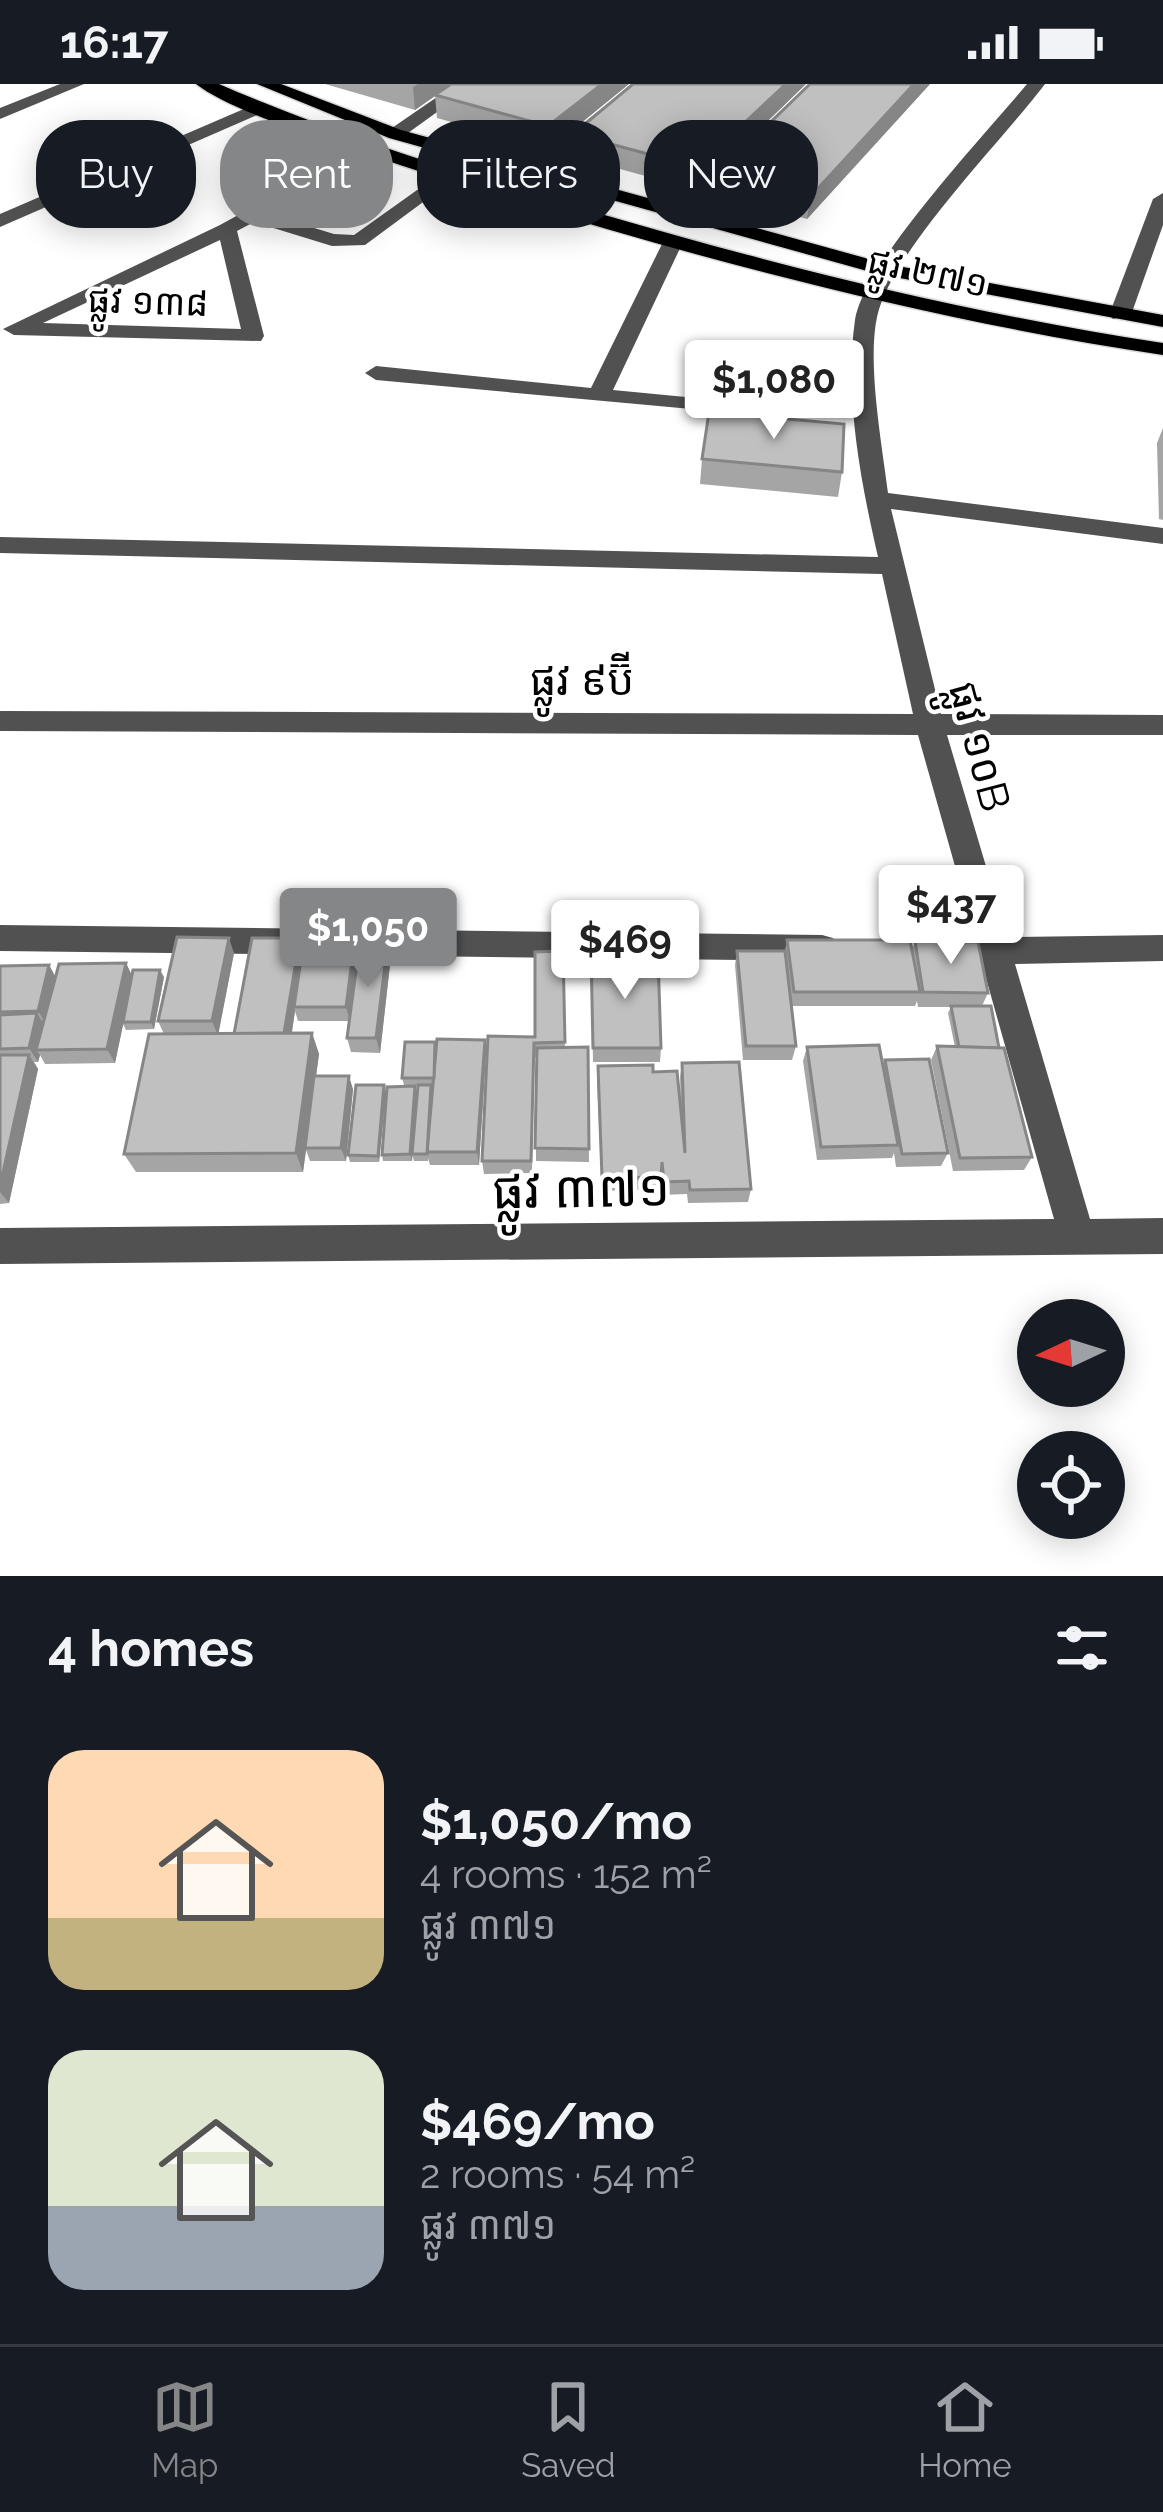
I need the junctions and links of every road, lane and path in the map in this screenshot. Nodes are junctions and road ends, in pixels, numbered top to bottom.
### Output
1 (76, 84) edge
2 (205, 84) edge
3 (467, 84) edge
4 (643, 84) edge
5 (1036, 84) edge
6 (283, 87) edge
7 (258, 108) junction
8 (0, 114) edge
9 (289, 120) edge
10 (599, 120) edge
11 (395, 134) junction
12 (417, 140) edge
13 (1163, 200) edge
14 (0, 221) edge
15 (620, 226) edge
16 (293, 228) edge
17 (377, 228) edge
18 (720, 228) edge
19 (227, 229) joint
20 (1157, 235) edge
21 (673, 242) junction
22 (879, 283) junction
23 (1120, 315) junction
24 (1163, 321) edge
25 (7, 328) edge
26 (1163, 349) edge
27 (376, 373) dead end
28 (599, 395) junction
29 (728, 408) edge
30 (878, 499) junction
31 (1163, 536) edge
32 (0, 544) edge
33 (891, 566) junction
34 (0, 721) edge
35 (929, 723) junction
36 (1163, 725) edge
37 (0, 938) edge
38 (1163, 948) edge
39 (848, 949) edge
40 (944, 950) edge
41 (992, 951) junction
42 (1077, 1236) junction
43 (1163, 1236) edge
44 (0, 1246) edge

1 - 8 street
2 - 7 main road, ផ្លូវ ២៧១
3 - 11 street
4 - 10 street
5 - 22 street
6 - 11 main road, ផ្លូវ ២៧១
7 - 9 main road, ផ្លូវ ២៧១
7 - 14 street
11 - 12 main road, ផ្លូវ ២៧១
13 - 20 street
15 - 21 main road, ផ្លូវ ២៧១
16 - 17 street
18 - 22 main road, ផ្លូវ ២៧១
19 - 25 street
19 - 25 street, ផ្លូវ ១៣៨
20 - 23 street
21 - 22 main road, ផ្លូវ ២៧១
21 - 28 street
22 - 23 main road, ផ្លូវ ២៧១
22 - 26 main road, ផ្លូវ ២៧១
22 - 30 street, ផ្លូវ ១០B
23 - 24 main road, ផ្លូវ ២៧១
27 - 28 street
28 - 29 street
30 - 31 street
30 - 33 street, ផ្លូវ ១០B
32 - 33 street
33 - 35 street, ផ្លូវ ១០B
34 - 35 street, ផ្លូវ ៩ប៊ី
35 - 36 street, ផ្លូវ ៩ប៊ី
35 - 41 street, ផ្លូវ ១០B
37 - 39 street
38 - 41 street
40 - 41 street
41 - 42 street, ផ្លូវ ១០B
42 - 43 street, ផ្លូវ ៣៧១
42 - 44 street, ផ្លូវ ៣៧១

